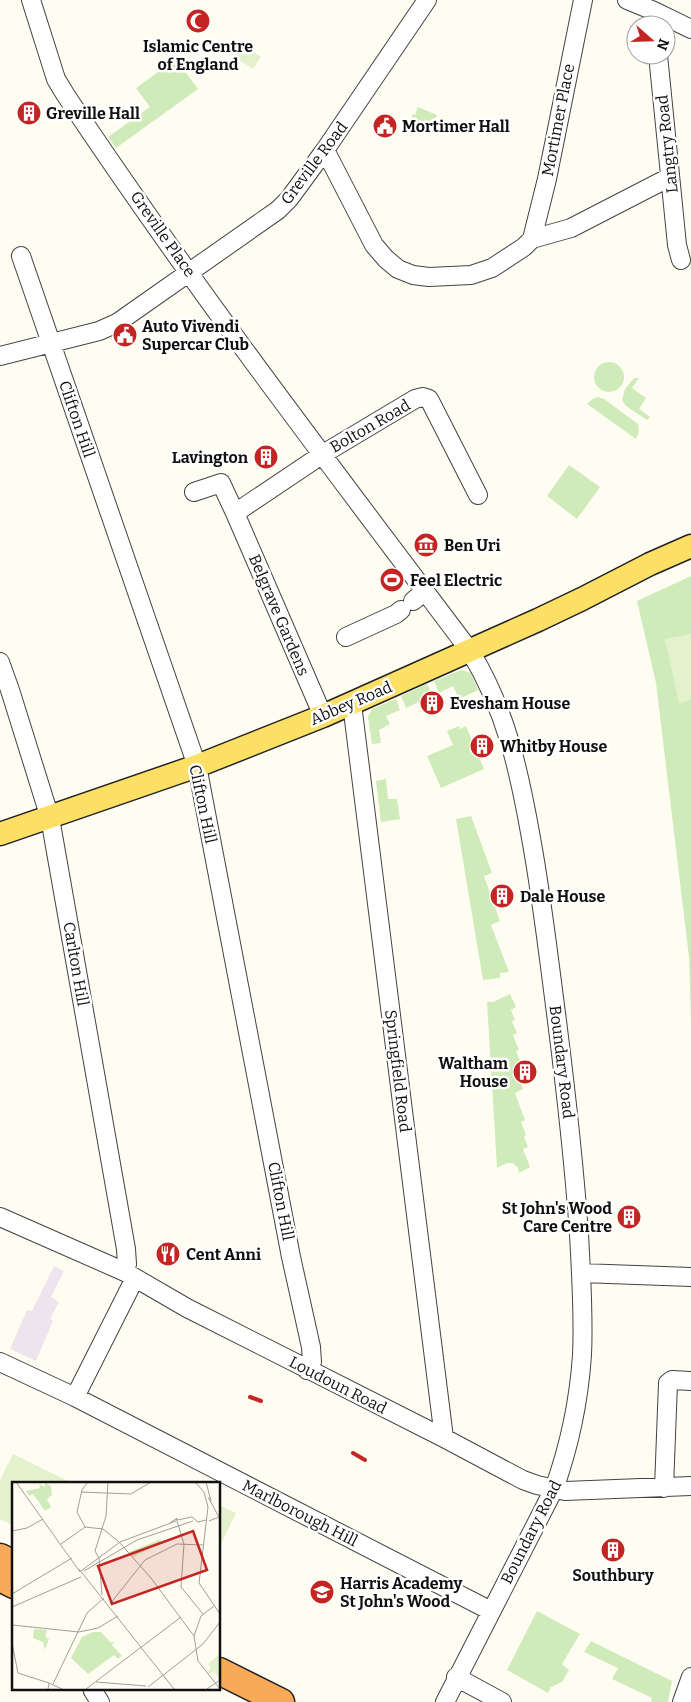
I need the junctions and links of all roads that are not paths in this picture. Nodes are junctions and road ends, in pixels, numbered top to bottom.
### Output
1 (31, 0) edge
2 (427, 0) edge
3 (583, 0) edge
4 (627, 0) edge
5 (650, 15) edge
6 (676, 24) edge
7 (688, 28) edge
8 (659, 65) edge
9 (325, 150) junction
10 (670, 177) junction
11 (532, 240) junction
12 (20, 256) dead end
13 (682, 260) dead end
14 (190, 273) junction
15 (51, 344) junction
16 (0, 356) edge
17 (323, 454) junction
18 (194, 492) dead end
19 (478, 496) dead end
20 (235, 513) junction
21 (691, 546) edge
22 (413, 601) junction
23 (346, 636) dead end
24 (470, 651) junction
25 (0, 662) edge
26 (352, 704) junction
27 (323, 716) junction
28 (197, 766) junction
29 (50, 818) junction
30 (0, 834) edge
31 (0, 1217) edge
32 (581, 1273) junction
33 (130, 1275) junction
34 (691, 1278) edge
35 (0, 1362) edge
36 (307, 1370) junction
37 (691, 1381) edge
38 (75, 1397) junction
39 (444, 1438) junction
40 (691, 1486) edge
41 (664, 1488) junction
42 (554, 1489) junction
43 (0, 1557) edge
44 (12, 1563) edge
45 (0, 1578) edge
46 (12, 1584) edge
47 (491, 1611) junction
48 (220, 1672) edge
49 (456, 1677) junction
50 (691, 1677) edge
51 (220, 1687) edge
52 (94, 1690) edge
53 (100, 1702) edge
54 (250, 1702) edge
55 (280, 1702) edge
56 (445, 1702) edge
57 (502, 1702) edge
58 (682, 1702) edge

1 - 14 street, Greville Place
2 - 9 street, Greville Road
3 - 11 street, Mortimer Place
4 - 5 street
6 - 7 street
8 - 10 street, Langtry Road
9 - 11 street
9 - 14 street, Greville Road
10 - 11 street
10 - 13 street, Langtry Road
12 - 15 street, Clifton Hill
14 - 15 street, Greville Road
14 - 17 street, Greville Place
15 - 16 street, Greville Road
15 - 28 street, Clifton Hill
17 - 19 street, Bolton Road
17 - 20 street
17 - 22 street, Boundary Road
18 - 20 street, Belgrave Gardens
20 - 27 street, Belgrave Gardens
21 - 24 main road, Abbey Road
22 - 23 street
22 - 24 street, Boundary Road
24 - 26 main road, Abbey Road
24 - 32 street, Boundary Road
25 - 29 street, Carlton Hill
26 - 27 main road, Abbey Road
26 - 39 street, Springfield Road
27 - 28 main road, Abbey Road
28 - 29 main road, Abbey Road
28 - 36 street, Clifton Hill
29 - 30 main road, Abbey Road
29 - 33 street, Carlton Hill
31 - 33 street, Loudoun Road
32 - 34 street
32 - 42 street, Boundary Road
33 - 36 street, Loudoun Road
33 - 38 street, Carlton Hill
35 - 38 street, Marlborough Hill
36 - 39 street, Loudoun Road
37 - 41 street
38 - 47 street, Marlborough Hill
39 - 42 street, Loudoun Road
40 - 41 street, Loudoun Road
41 - 42 street, Loudoun Road
42 - 47 street, Boundary Road
43 - 44 highway
45 - 46 highway
47 - 49 street, Boundary Road
48 - 55 highway
49 - 56 street, Boundary Road
49 - 57 street
50 - 58 street
51 - 54 highway
52 - 53 street

